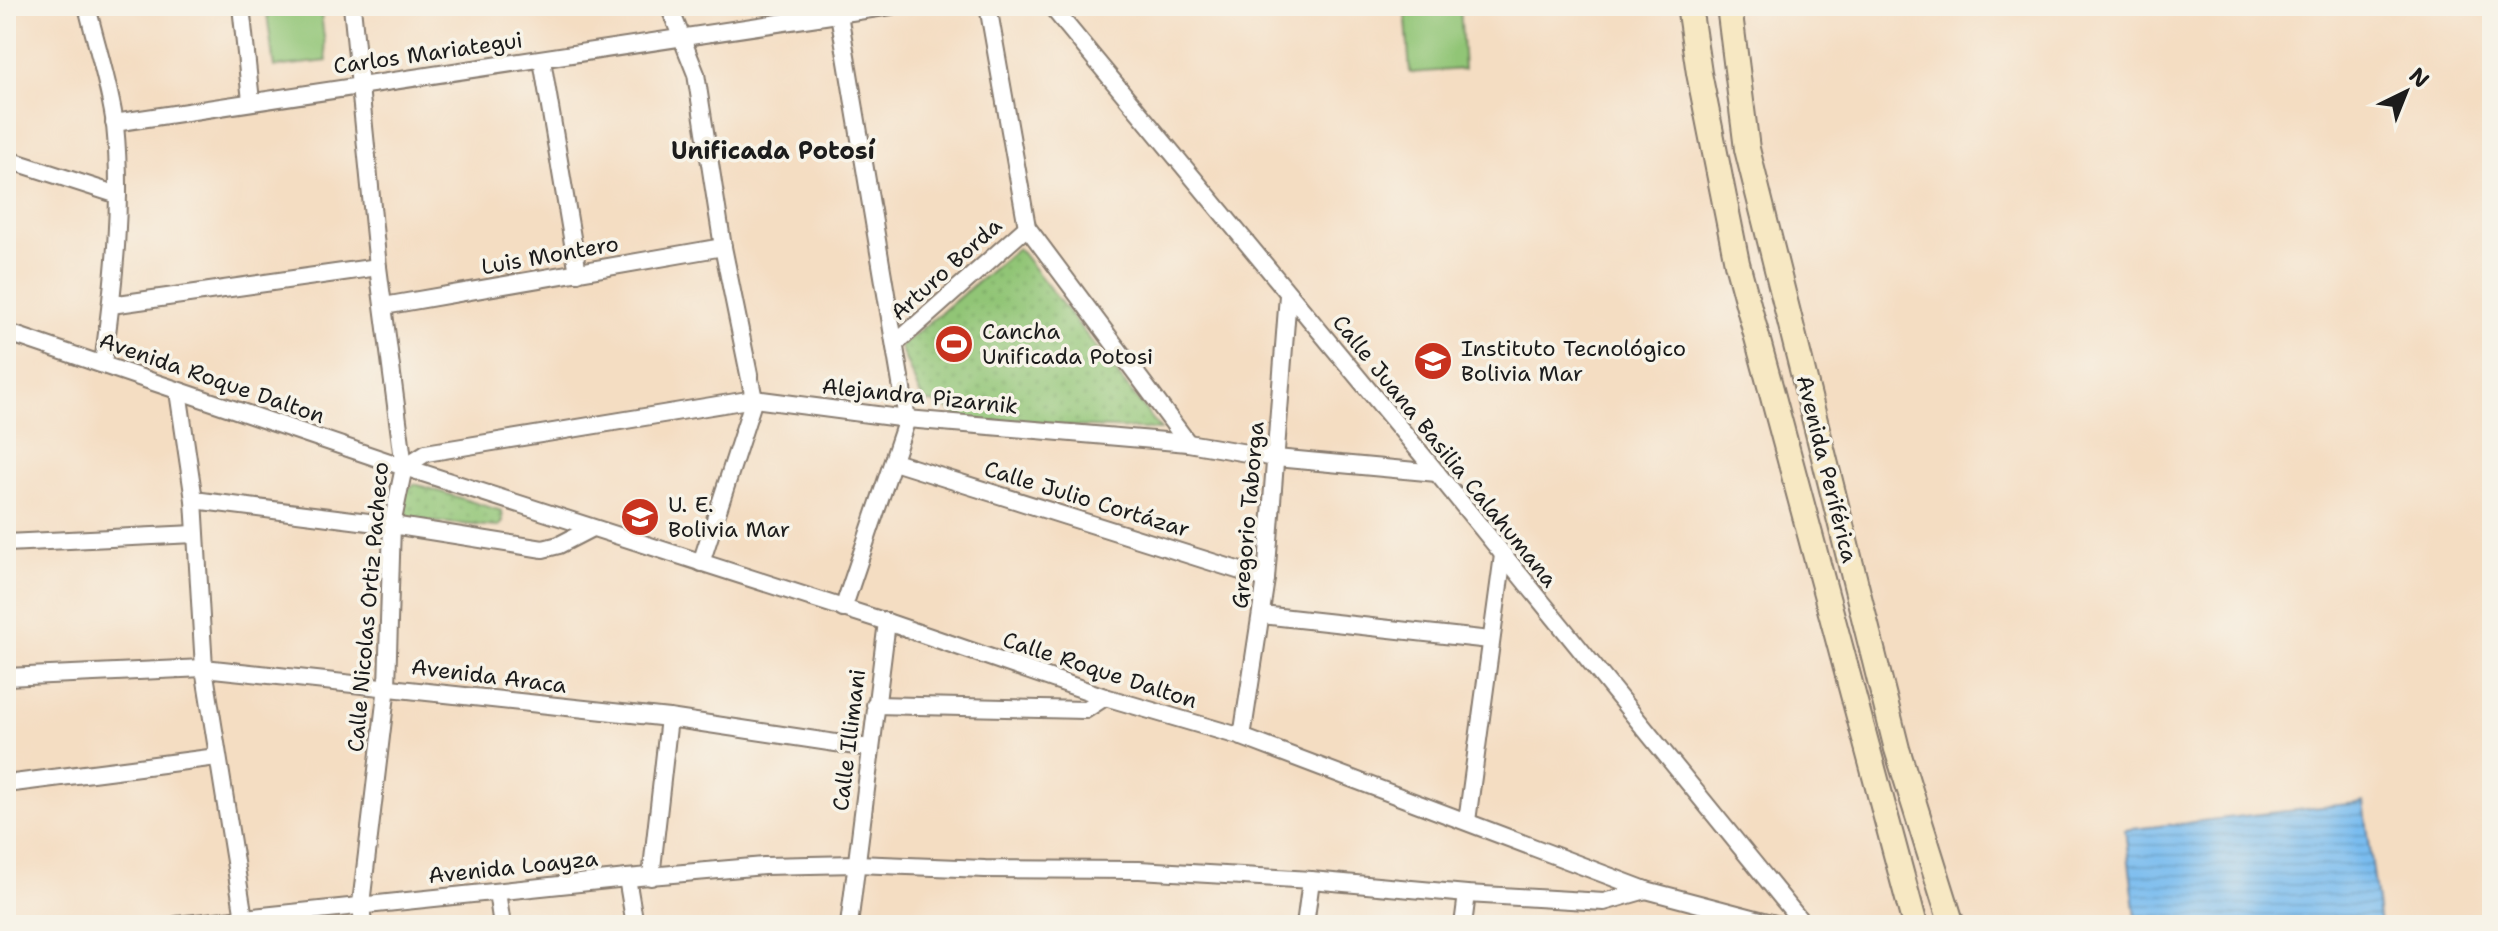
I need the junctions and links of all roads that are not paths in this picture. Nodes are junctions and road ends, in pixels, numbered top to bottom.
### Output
1 (87, 6) edge
2 (241, 6) edge
3 (352, 6) edge
4 (669, 6) edge
5 (891, 6) edge
6 (988, 6) edge
7 (1051, 6) edge
8 (1689, 6) edge
9 (1729, 6) edge
10 (839, 14) junction
11 (681, 36) junction
12 (542, 60) junction
13 (359, 85) junction
14 (251, 101) junction
15 (114, 123) junction
16 (6, 159) edge
17 (118, 195) junction
18 (1027, 227) junction
19 (723, 247) junction
20 (378, 267) junction
21 (578, 273) junction
22 (1288, 295) junction
23 (111, 305) junction
24 (384, 306) junction
25 (6, 332) edge
26 (895, 344) junction
27 (103, 363) junction
28 (178, 391) junction
29 (754, 399) junction
30 (907, 419) junction
31 (1188, 443) junction
32 (1276, 458) junction
33 (894, 462) junction
34 (404, 467) junction
35 (1437, 473) junction
36 (194, 500) junction
37 (392, 525) junction
38 (592, 528) junction
39 (195, 534) junction
40 (6, 543) edge
41 (1503, 555) junction
42 (701, 563) junction
43 (1266, 579) junction
44 (843, 609) junction
45 (1262, 615) junction
46 (887, 622) junction
47 (1490, 640) junction
48 (204, 668) junction
49 (6, 677) edge
50 (387, 686) junction
51 (1105, 697) junction
52 (875, 705) junction
53 (669, 718) junction
54 (1242, 737) junction
55 (869, 748) junction
56 (217, 757) junction
57 (6, 784) edge
58 (1467, 821) junction
59 (856, 864) junction
60 (651, 877) junction
61 (627, 878) junction
62 (1311, 880) junction
63 (1646, 890) junction
64 (497, 892) junction
65 (1467, 894) junction
66 (361, 904) junction
67 (244, 918) junction
68 (221, 922) edge
69 (176, 925) edge
70 (363, 925) edge
71 (502, 925) edge
72 (635, 925) edge
73 (849, 925) edge
74 (1305, 925) edge
75 (1463, 925) edge
76 (1779, 925) edge
77 (1804, 925) edge
78 (1915, 925) edge
79 (1952, 925) edge

1 - 15 street
2 - 14 street
3 - 13 street, Calle Nicolas Ortiz Pacheco
4 - 11 street
5 - 10 street, Carlos Mariategui
6 - 18 street
7 - 22 street, Calle Juana Basilia Calahumana
8 - 78 street, Avenida Periférica
9 - 79 street, Avenida Periférica
10 - 11 street, Carlos Mariategui
10 - 26 street
11 - 12 street, Carlos Mariategui
11 - 19 street
12 - 13 street, Carlos Mariategui
12 - 21 street
13 - 14 street, Carlos Mariategui
13 - 20 street, Calle Nicolas Ortiz Pacheco
14 - 15 street, Carlos Mariategui
15 - 17 street
16 - 17 street
17 - 23 street
18 - 26 street, Arturo Borda
18 - 31 street
19 - 21 street, Luis Montero
19 - 29 street
20 - 23 street
20 - 24 street, Calle Nicolas Ortiz Pacheco
21 - 24 street, Luis Montero
22 - 32 street, Gregorio Taborga
22 - 35 street, Calle Juana Basilia Calahumana
23 - 27 street
24 - 34 street, Calle Nicolas Ortiz Pacheco
25 - 27 street, Avenida Roque Dalton
26 - 30 street
27 - 28 street, Avenida Roque Dalton
28 - 34 street, Avenida Roque Dalton
28 - 36 street
29 - 30 street, Alejandra Pizarnik
29 - 34 street, Alejandra Pizarnik
29 - 42 street
30 - 31 street, Alejandra Pizarnik
30 - 33 street
31 - 32 street, Alejandra Pizarnik
32 - 35 street, Alejandra Pizarnik
32 - 43 street, Gregorio Taborga
33 - 43 street, Calle Julio Cortázar
33 - 44 street
34 - 37 street, Calle Nicolas Ortiz Pacheco
34 - 38 street, Calle Roque Dalton
35 - 41 street, Calle Juana Basilia Calahumana
36 - 37 street
36 - 39 street
37 - 38 street
37 - 50 street, Calle Nicolas Ortiz Pacheco
38 - 42 street, Calle Roque Dalton
39 - 40 street
39 - 48 street
41 - 47 street
41 - 77 street, Calle Juana Basilia Calahumana
42 - 44 street, Calle Roque Dalton
43 - 45 street, Gregorio Taborga
44 - 46 street, Calle Roque Dalton
45 - 47 street
45 - 54 street, Gregorio Taborga
46 - 51 street, Calle Roque Dalton
46 - 52 street, Calle Illimani
47 - 58 street
48 - 49 street, Avenida Araca
48 - 50 street, Avenida Araca
48 - 56 street
50 - 53 street, Avenida Araca
50 - 66 street, Calle Nicolas Ortiz Pacheco
51 - 52 street
51 - 54 street, Calle Roque Dalton
52 - 55 street, Calle Illimani
53 - 55 street, Avenida Araca
53 - 60 street
54 - 58 street, Calle Roque Dalton
55 - 59 street, Calle Illimani
56 - 57 street
56 - 67 street
58 - 63 street, Calle Roque Dalton
59 - 60 street, Avenida Loayza
59 - 62 street, Avenida Loayza
59 - 73 street, Calle Illimani
60 - 61 street, Avenida Loayza
61 - 64 street, Avenida Loayza
61 - 72 street
62 - 65 street, Avenida Loayza
62 - 74 street
63 - 65 street, Avenida Loayza
63 - 76 street, Calle Roque Dalton
64 - 66 street, Avenida Loayza
64 - 71 street
65 - 75 street
66 - 67 street, Avenida Loayza
66 - 70 street, Calle Nicolas Ortiz Pacheco
67 - 68 street, Avenida Loayza
68 - 69 street, Avenida Loayza

